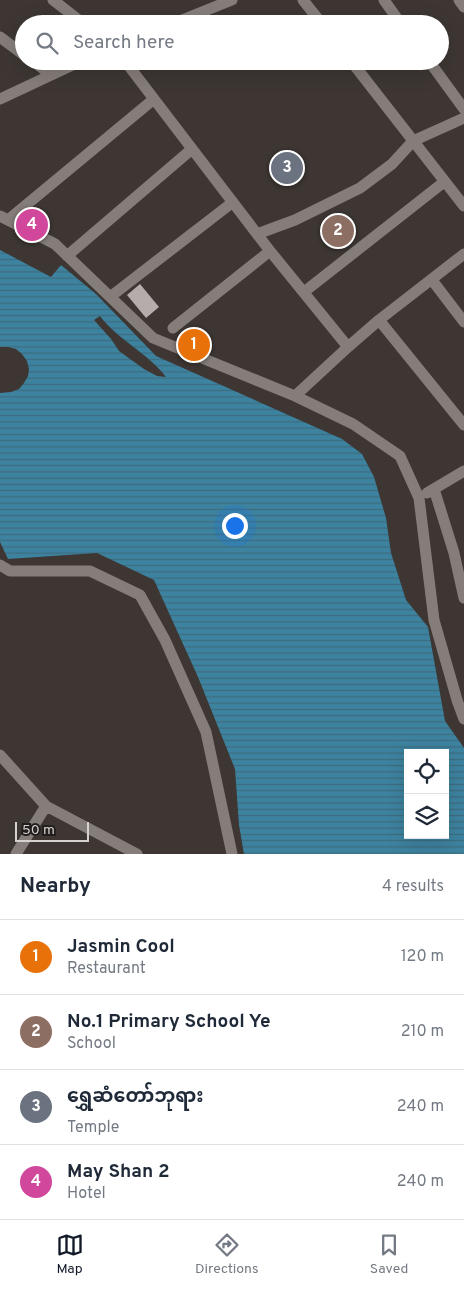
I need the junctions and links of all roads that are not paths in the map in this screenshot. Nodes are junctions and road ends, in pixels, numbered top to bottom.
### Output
1 (232, 0) edge
2 (303, 0) edge
3 (384, 0) edge
4 (459, 0) edge
5 (58, 1) edge
6 (464, 7) edge
7 (74, 15) edge
8 (194, 15) edge
9 (315, 15) edge
10 (395, 15) edge
11 (0, 37) edge
12 (15, 48) edge
13 (44, 70) edge
14 (62, 70) edge
15 (132, 70) edge
16 (358, 70) edge
17 (436, 70) edge
18 (51, 75) junction
19 (0, 99) edge
20 (154, 99) junction
21 (464, 109) edge
22 (464, 118) edge
23 (413, 141) junction
24 (192, 149) junction
25 (444, 182) junction
26 (233, 202) junction
27 (464, 206) edge
28 (4, 218) edge
29 (257, 234) junction
30 (270, 251) junction
31 (464, 254) edge
32 (67, 256) junction
33 (432, 280) junction
34 (304, 292) junction
35 (110, 297) junction
36 (379, 320) junction
37 (464, 322) edge
38 (173, 328) dead end
39 (348, 347) junction
40 (295, 396) junction
41 (464, 425) edge
42 (464, 471) edge
43 (434, 489) junction
44 (420, 498) junction
45 (0, 564) edge
46 (464, 598) edge
47 (464, 719) edge
48 (0, 755) edge
49 (46, 806) junction
50 (16, 854) edge
51 (137, 854) edge
52 (232, 854) edge

1 - 8 street
2 - 9 street
3 - 10 street
4 - 6 street
5 - 7 street
11 - 12 street
13 - 18 street
14 - 18 street
15 - 20 street
16 - 23 street
17 - 21 street
18 - 19 street
20 - 24 street
20 - 28 street
22 - 23 street
23 - 25 street
23 - 29 street
24 - 26 street
24 - 32 street
25 - 27 street
25 - 34 street
26 - 29 street
26 - 35 street
28 - 32 street
29 - 30 street
30 - 34 street
30 - 38 street
31 - 33 street
32 - 35 street
33 - 36 street
33 - 37 street
34 - 39 street
35 - 40 street
36 - 39 street
36 - 41 street
39 - 40 street
40 - 44 street
42 - 43 street
43 - 44 street
43 - 46 street
44 - 47 street
45 - 52 street
48 - 49 street
49 - 50 street
49 - 51 street

